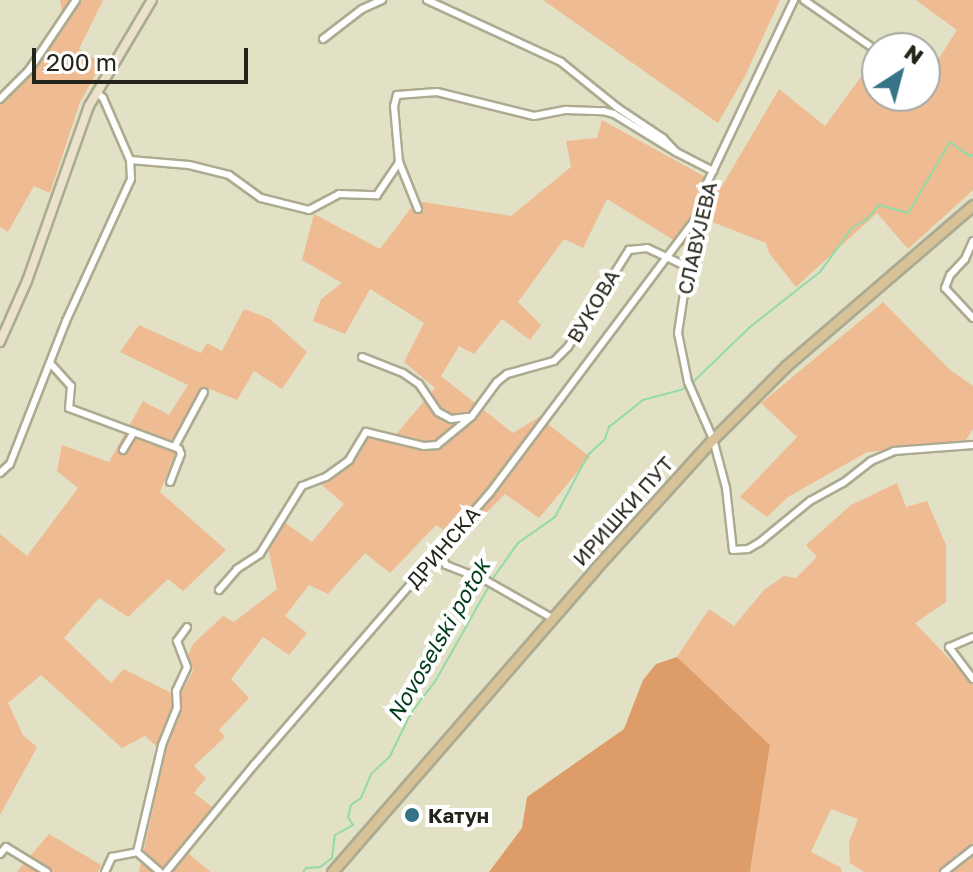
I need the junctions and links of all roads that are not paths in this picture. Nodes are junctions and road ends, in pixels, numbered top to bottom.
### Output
1 (76, 0) edge
2 (152, 0) edge
3 (382, 0) edge
4 (427, 0) edge
5 (794, 0) edge
6 (804, 0) edge
7 (323, 39) dead end
8 (861, 40) edge
9 (96, 92) junction
10 (0, 99) edge
11 (676, 152) junction
12 (130, 160) junction
13 (399, 162) junction
14 (713, 171) junction
15 (973, 205) edge
16 (418, 209) dead end
17 (703, 209) junction
18 (973, 241) edge
19 (668, 256) junction
20 (688, 267) junction
21 (973, 318) edge
22 (0, 342) edge
23 (362, 357) dead end
24 (51, 364) junction
25 (204, 392) dead end
26 (472, 416) junction
27 (134, 432) junction
28 (713, 439) junction
29 (973, 445) edge
30 (175, 446) junction
31 (123, 450) dead end
32 (0, 473) edge
33 (170, 482) dead end
34 (440, 552) junction
35 (446, 565) junction
36 (428, 566) junction
37 (219, 590) dead end
38 (552, 618) junction
39 (187, 627) dead end
40 (973, 637) edge
41 (973, 679) edge
42 (973, 849) edge
43 (137, 852) junction
44 (0, 854) edge
45 (47, 872) edge
46 (105, 872) edge
47 (163, 872) edge
48 (332, 872) edge
49 (944, 872) edge

1 - 10 street
2 - 9 street
3 - 7 street
4 - 11 street
5 - 14 street, СЛАВУЈЕВА
6 - 8 street
9 - 12 street
9 - 22 street
11 - 13 street
11 - 14 street
12 - 13 street
12 - 24 street
13 - 16 street
14 - 17 street, СЛАВУЈЕВА
15 - 28 main road, ИРИШКИ ПУТ
17 - 19 street, ДРИНСКА
17 - 20 street, СЛАВУЈЕВА
18 - 21 street
19 - 20 street, ВУКОВА
19 - 26 street, ВУКОВА
19 - 34 street, ДРИНСКА
20 - 28 street, СЛАВУЈЕВА
23 - 26 street
24 - 27 street
24 - 32 street
25 - 30 street
26 - 37 street, ВУКОВА
27 - 30 street
27 - 31 street
28 - 29 street, СЛАВУЈЕВА
28 - 38 main road, ИРИШКИ ПУТ
30 - 33 street
34 - 35 street
34 - 36 street, ДРИНСКА
35 - 36 street
35 - 38 street
36 - 47 street, ДРИНСКА
38 - 48 main road, ИРИШКИ ПУТ
39 - 43 street
40 - 41 street
42 - 49 street
43 - 46 street
43 - 47 street
44 - 45 street

